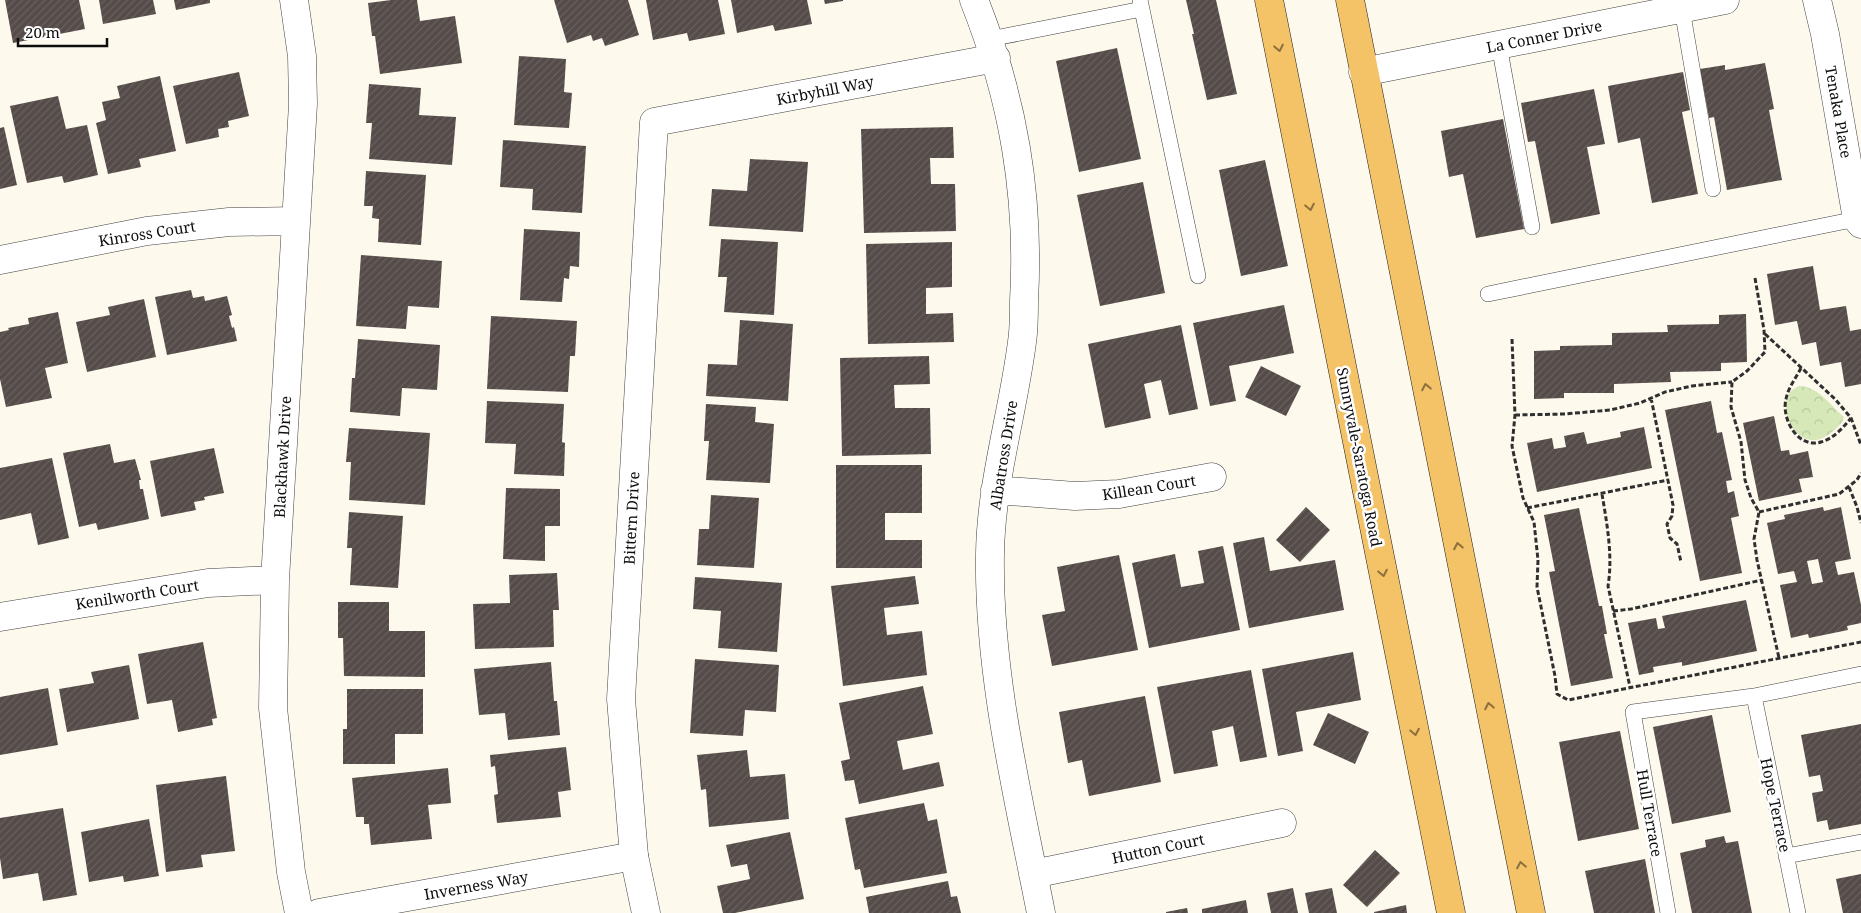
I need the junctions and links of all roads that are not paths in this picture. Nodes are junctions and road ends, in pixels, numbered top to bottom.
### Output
1 (294, 0) edge
2 (974, 0) edge
3 (1269, 0) edge
4 (1350, 0) edge
5 (1725, 0) edge
6 (1817, 0) edge
7 (1141, 4) edge
8 (1682, 9) junction
9 (1499, 45) junction
10 (993, 48) junction
11 (1364, 72) junction
12 (654, 122) joint
13 (1713, 189) dead end
14 (1860, 220) edge
15 (296, 221) junction
16 (1532, 227) dead end
17 (0, 260) edge
18 (1198, 276) dead end
19 (1488, 294) dead end
20 (1212, 477) dead end
21 (995, 490) junction
22 (276, 580) junction
23 (0, 617) edge
24 (1861, 674) edge
25 (1754, 696) junction
26 (1282, 822) dead end
27 (1861, 842) edge
28 (634, 856) junction
29 (1786, 856) junction
30 (1034, 874) junction
31 (299, 913) edge
32 (319, 913) edge
33 (646, 913) edge
34 (1041, 913) edge
35 (1451, 913) edge
36 (1530, 913) edge
37 (1668, 913) edge
38 (1798, 913) edge

1 - 15 street, Blackhawk Drive
2 - 10 street, Albatross Drive
3 -> 35 main road, Sunnyvale-Saratoga Road
4 - 11 main road
5 - 8 street, La Conner Drive
6 - 14 street, Tenaka Place
7 - 10 lane
7 - 18 lane
8 - 9 street, La Conner Drive
8 - 13 lane
9 - 11 street, La Conner Drive
9 - 16 lane
10 - 12 street, Kirbyhill Way
10 - 21 street, Albatross Drive
36 -> 11 main road
12 - 28 street, Bittern Drive
14 - 19 lane
15 - 17 street, Kinross Court
15 - 22 street, Blackhawk Drive
20 - 21 street, Killean Court
21 - 30 street, Albatross Drive
22 - 23 street, Kenilworth Court
22 - 31 street, Blackhawk Drive
24 - 25 lane
25 - 29 lane, Hope Terrace
25 - 37 lane, Hull Terrace
26 - 30 street, Hutton Court
27 - 29 lane
28 - 32 street, Inverness Way
28 - 33 street, Bittern Drive
29 - 38 lane, Hope Terrace
30 - 34 street, Albatross Drive

